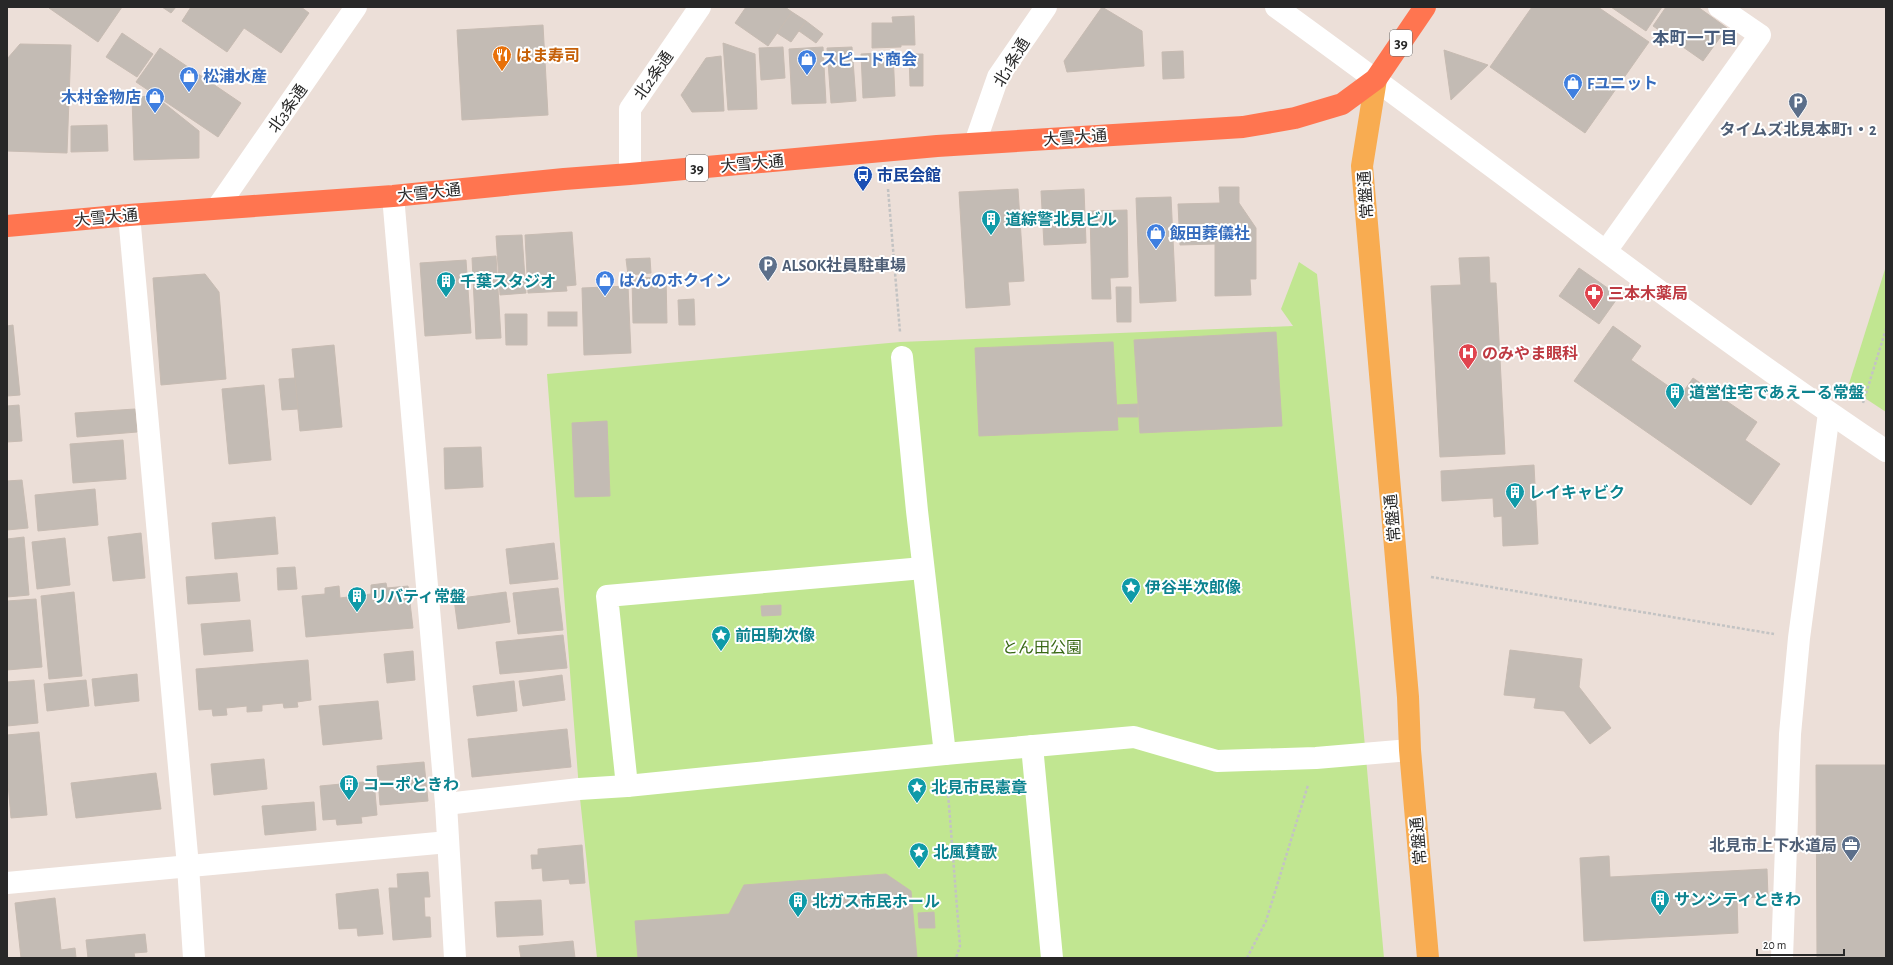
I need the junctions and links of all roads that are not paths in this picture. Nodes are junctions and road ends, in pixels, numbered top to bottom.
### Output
1 (356, 7) edge
2 (700, 7) edge
3 (1046, 7) edge
4 (1276, 7) edge
5 (1425, 7) edge
6 (1719, 7) edge
7 (1376, 79) junction
8 (975, 143) junction
9 (630, 174) junction
10 (393, 196) junction
11 (217, 208) junction
12 (129, 215) junction
13 (7, 226) edge
14 (1606, 251) junction
15 (902, 357) road end
16 (1829, 413) junction
17 (1886, 451) edge
18 (923, 568) junction
19 (1032, 746) junction
20 (1410, 750) junction
21 (945, 754) junction
22 (626, 786) junction
23 (446, 804) junction
24 (448, 842) junction
25 (188, 866) junction
26 (7, 883) edge
27 (194, 958) edge
28 (455, 958) edge
29 (1052, 958) edge
30 (1428, 958) edge
31 (1782, 958) edge

1 - 11 street, 北3条通
2 - 9 street, 北2条通
3 - 8 street, 北1条通
4 - 7 street
5 - 7 highway, 大雪大通 / 39
6 - 14 street
7 - 8 highway, 大雪大通 / 39
7 - 14 street
7 - 20 main road, 常盤通
8 - 9 highway, 大雪大通 / 39
9 - 10 highway, 大雪大通 / 39
10 - 11 highway, 大雪大通 / 39
10 - 23 street
11 - 12 highway, 大雪大通 / 39
12 - 13 highway, 大雪大通 / 39
12 - 25 street
14 - 16 street
15 - 18 street
16 - 17 street
16 - 31 street
18 - 21 street
18 - 22 street
19 - 20 street
19 - 21 street
19 - 29 street
20 - 30 main road, 常盤通
21 - 22 street
22 - 23 street
23 - 24 street
24 - 25 street
24 - 28 street
25 - 26 street
25 - 27 street

